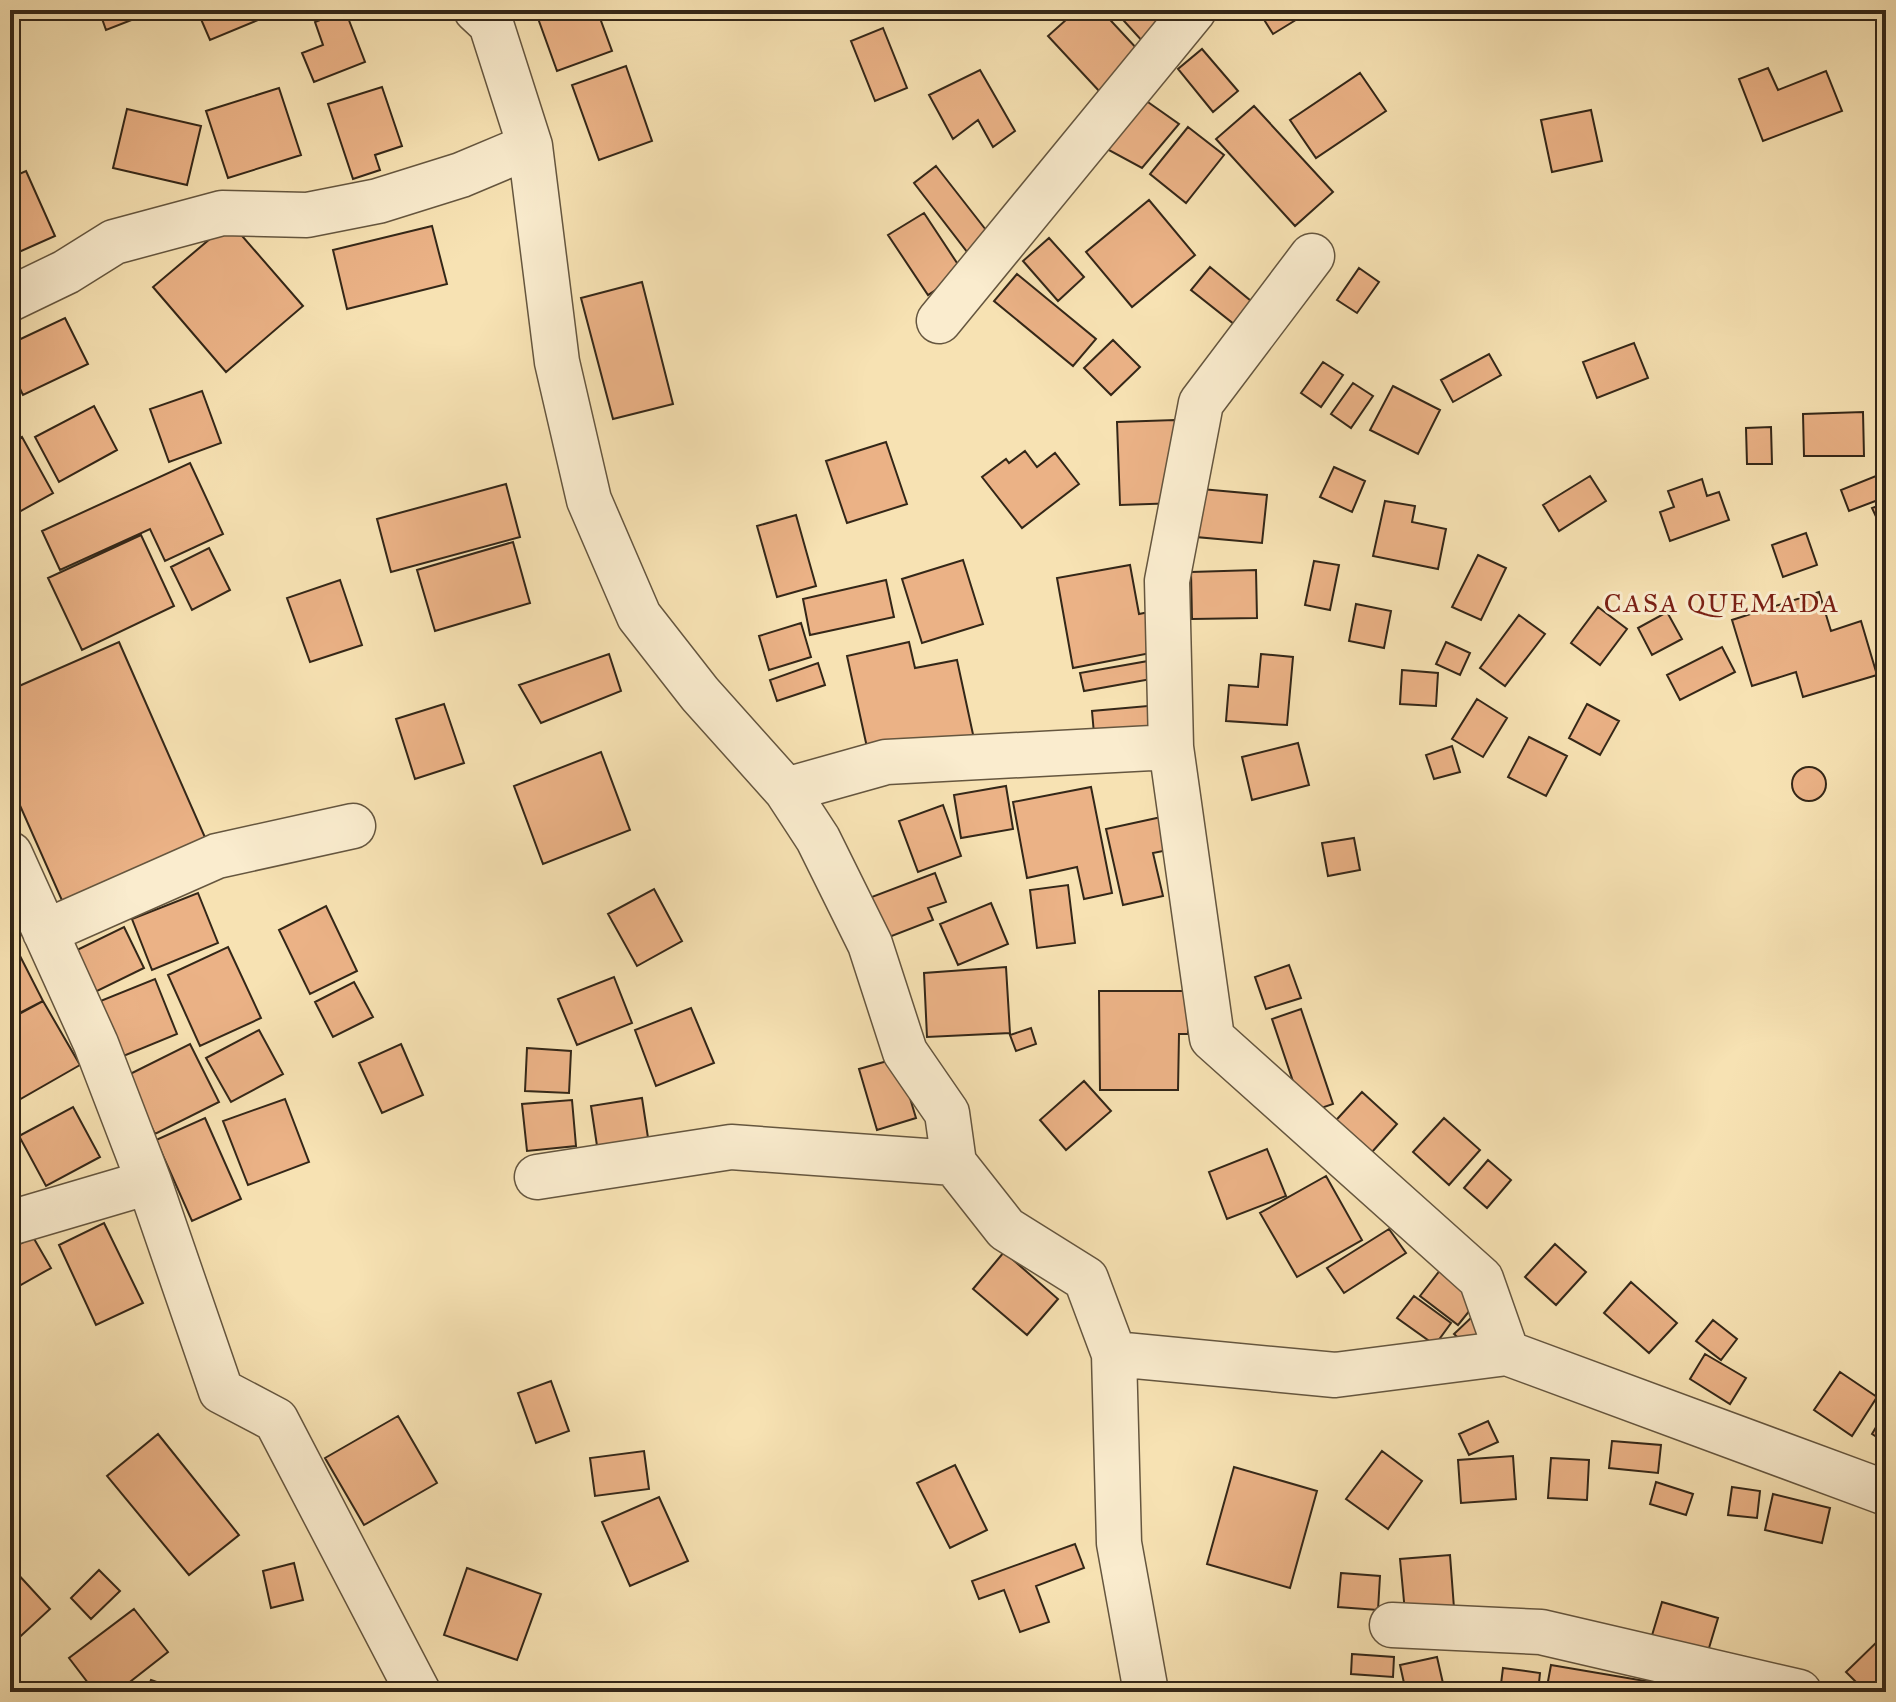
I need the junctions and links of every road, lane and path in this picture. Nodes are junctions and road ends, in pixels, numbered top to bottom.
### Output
1 (476, 10) edge
2 (1194, 10) edge
3 (530, 146) junction
4 (1312, 256) dead end
5 (10, 299) edge
6 (939, 321) dead end
7 (1171, 747) junction
8 (786, 790) junction
9 (353, 826) dead end
10 (10, 854) edge
11 (45, 932) junction
12 (954, 1163) junction
13 (537, 1177) dead end
14 (149, 1182) junction
15 (10, 1223) edge
16 (1507, 1353) junction
17 (1114, 1354) junction
18 (1886, 1493) edge
19 (1392, 1625) dead end
20 (418, 1692) edge
21 (1146, 1692) edge
22 (1799, 1692) edge

1 - 3 street
2 - 6 street
3 - 5 street
3 - 8 street
4 - 7 street
7 - 8 street
7 - 16 street
8 - 12 street
9 - 11 street
10 - 11 street
11 - 14 street
12 - 13 street
12 - 17 street
14 - 15 street
14 - 20 street
16 - 17 street
16 - 18 street
17 - 21 street
19 - 22 street

